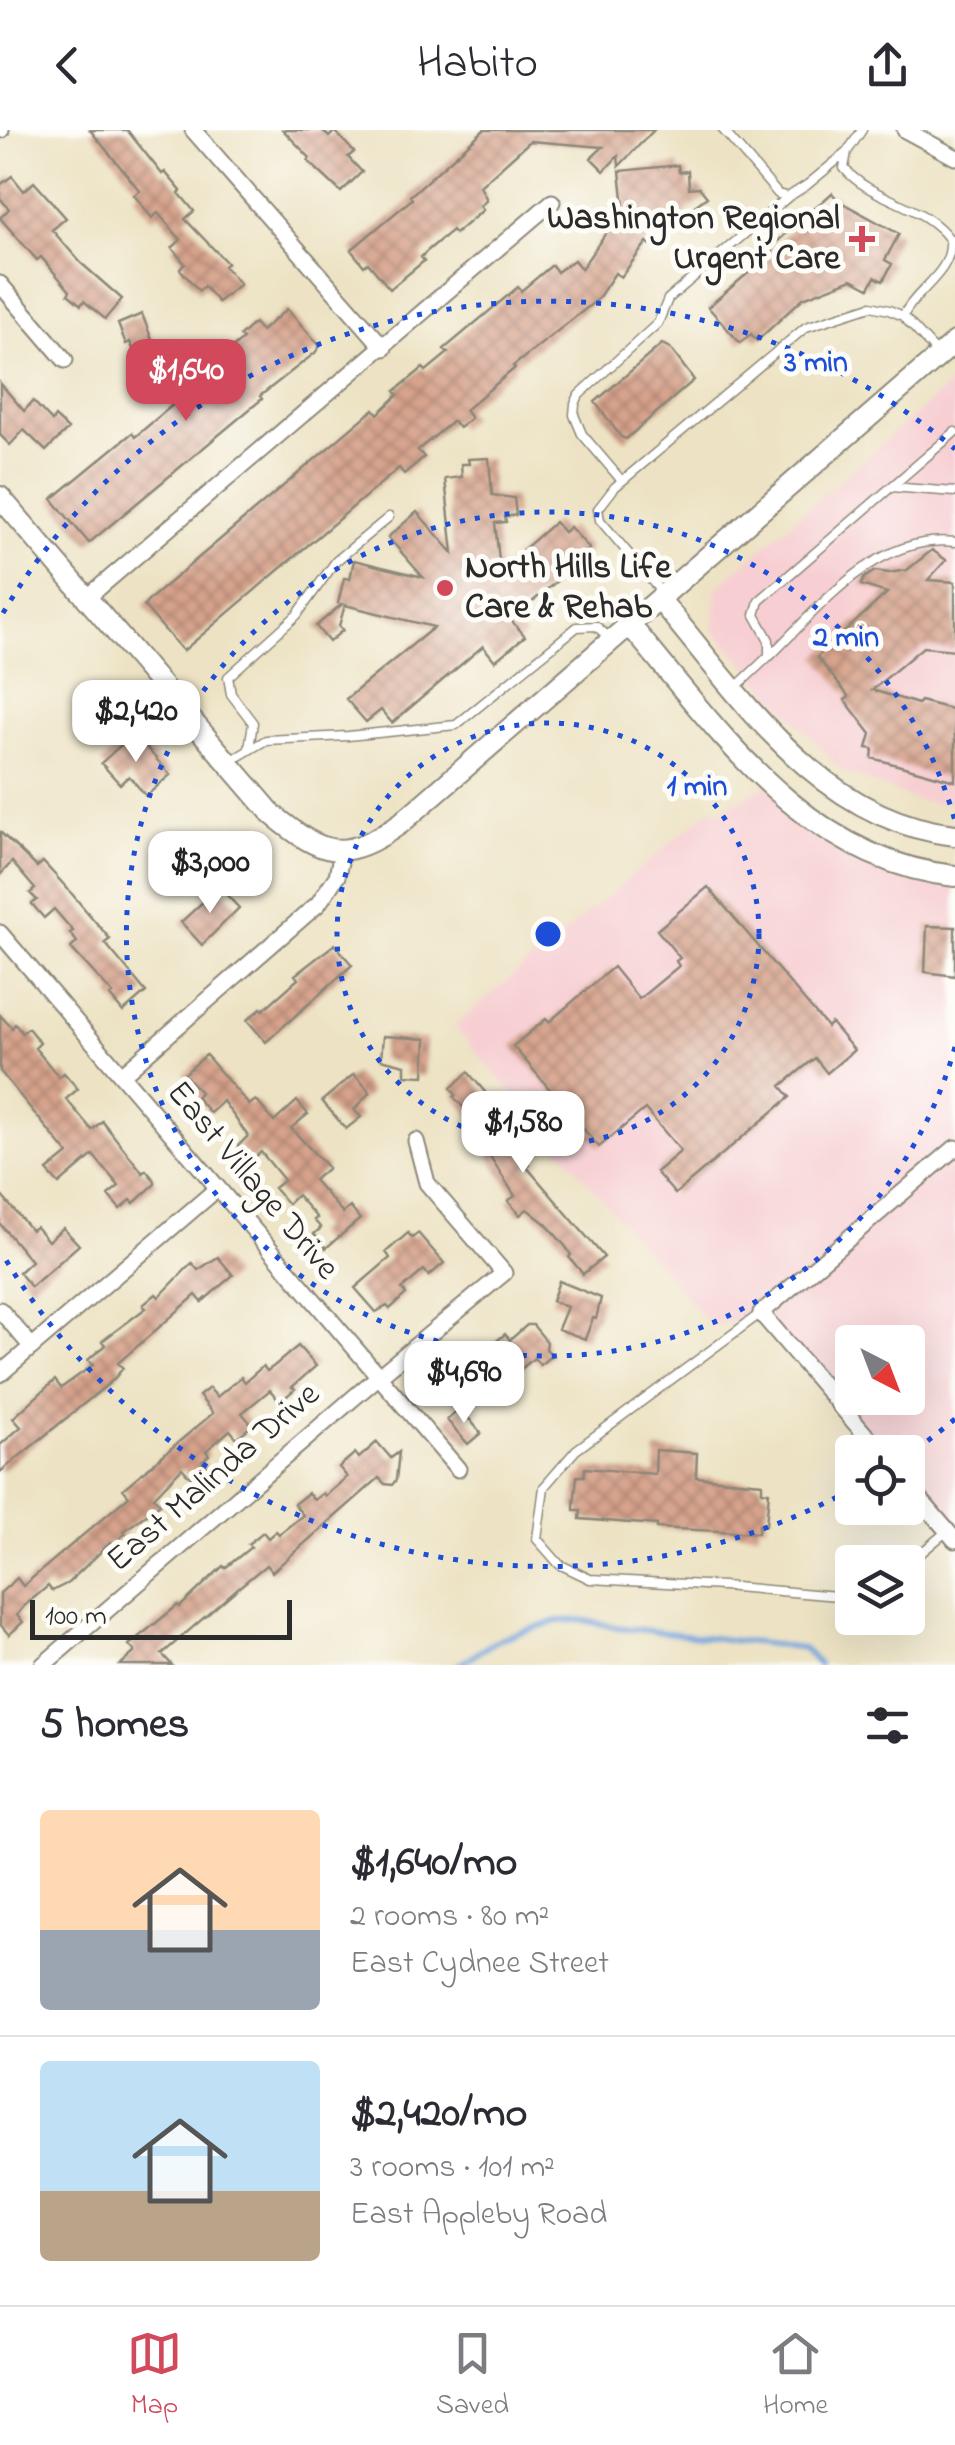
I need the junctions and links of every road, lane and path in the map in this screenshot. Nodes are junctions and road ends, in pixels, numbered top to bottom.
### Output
1 (193, 130) edge
2 (723, 130) edge
3 (862, 130) edge
4 (905, 130) edge
5 (847, 152) junction
6 (955, 158) edge
7 (788, 197) junction
8 (552, 202) dead end
9 (0, 284) edge
10 (903, 316) junction
11 (384, 348) junction
12 (947, 348) edge
13 (66, 360) dead end
14 (955, 432) edge
15 (622, 481) junction
16 (892, 487) junction
17 (955, 492) edge
18 (0, 497) edge
19 (390, 517) dead end
20 (955, 542) edge
21 (88, 597) junction
22 (661, 597) junction
23 (629, 624) junction
24 (612, 640) junction
25 (769, 656) junction
26 (735, 688) junction
27 (249, 748) junction
28 (228, 763) junction
29 (955, 835) edge
30 (342, 852) junction
31 (955, 876) edge
32 (0, 933) edge
33 (123, 1074) junction
34 (416, 1141) dead end
35 (955, 1148) edge
36 (218, 1188) junction
37 (0, 1310) edge
38 (761, 1313) junction
39 (32, 1347) junction
40 (0, 1374) edge
41 (380, 1376) junction
42 (865, 1435) edge
43 (458, 1469) dead end
44 (925, 1505) edge
45 (951, 1536) edge
46 (925, 1553) edge
47 (835, 1596) edge
48 (43, 1665) edge

1 - 11 street
2 - 7 lane
3 - 5 lane
4 - 6 street
5 - 7 lane
5 - 10 lane
7 - 15 lane
8 - 11 street
9 - 13 street
10 - 12 lane
10 - 15 lane
11 - 21 street
12 - 22 street
14 - 16 lane
15 - 22 lane
16 - 17 lane
16 - 25 lane
18 - 21 street
19 - 27 lane
20 - 25 lane
21 - 28 street
22 - 23 street
22 - 26 street
23 - 24 street
23 - 31 street
24 - 27 lane
24 - 30 street
25 - 26 lane
26 - 29 street
27 - 28 lane
28 - 30 street
30 - 33 street
32 - 33 street, East Village Drive
33 - 36 street, East Village Drive
34 - 41 street, East Malinda Drive
35 - 38 street
36 - 39 street
36 - 41 street, East Village Drive
37 - 39 street
38 - 42 street
38 - 47 lane
39 - 40 street
41 - 43 street, East Village Drive
41 - 48 street, East Malinda Drive
44 - 45 street
45 - 46 lane

